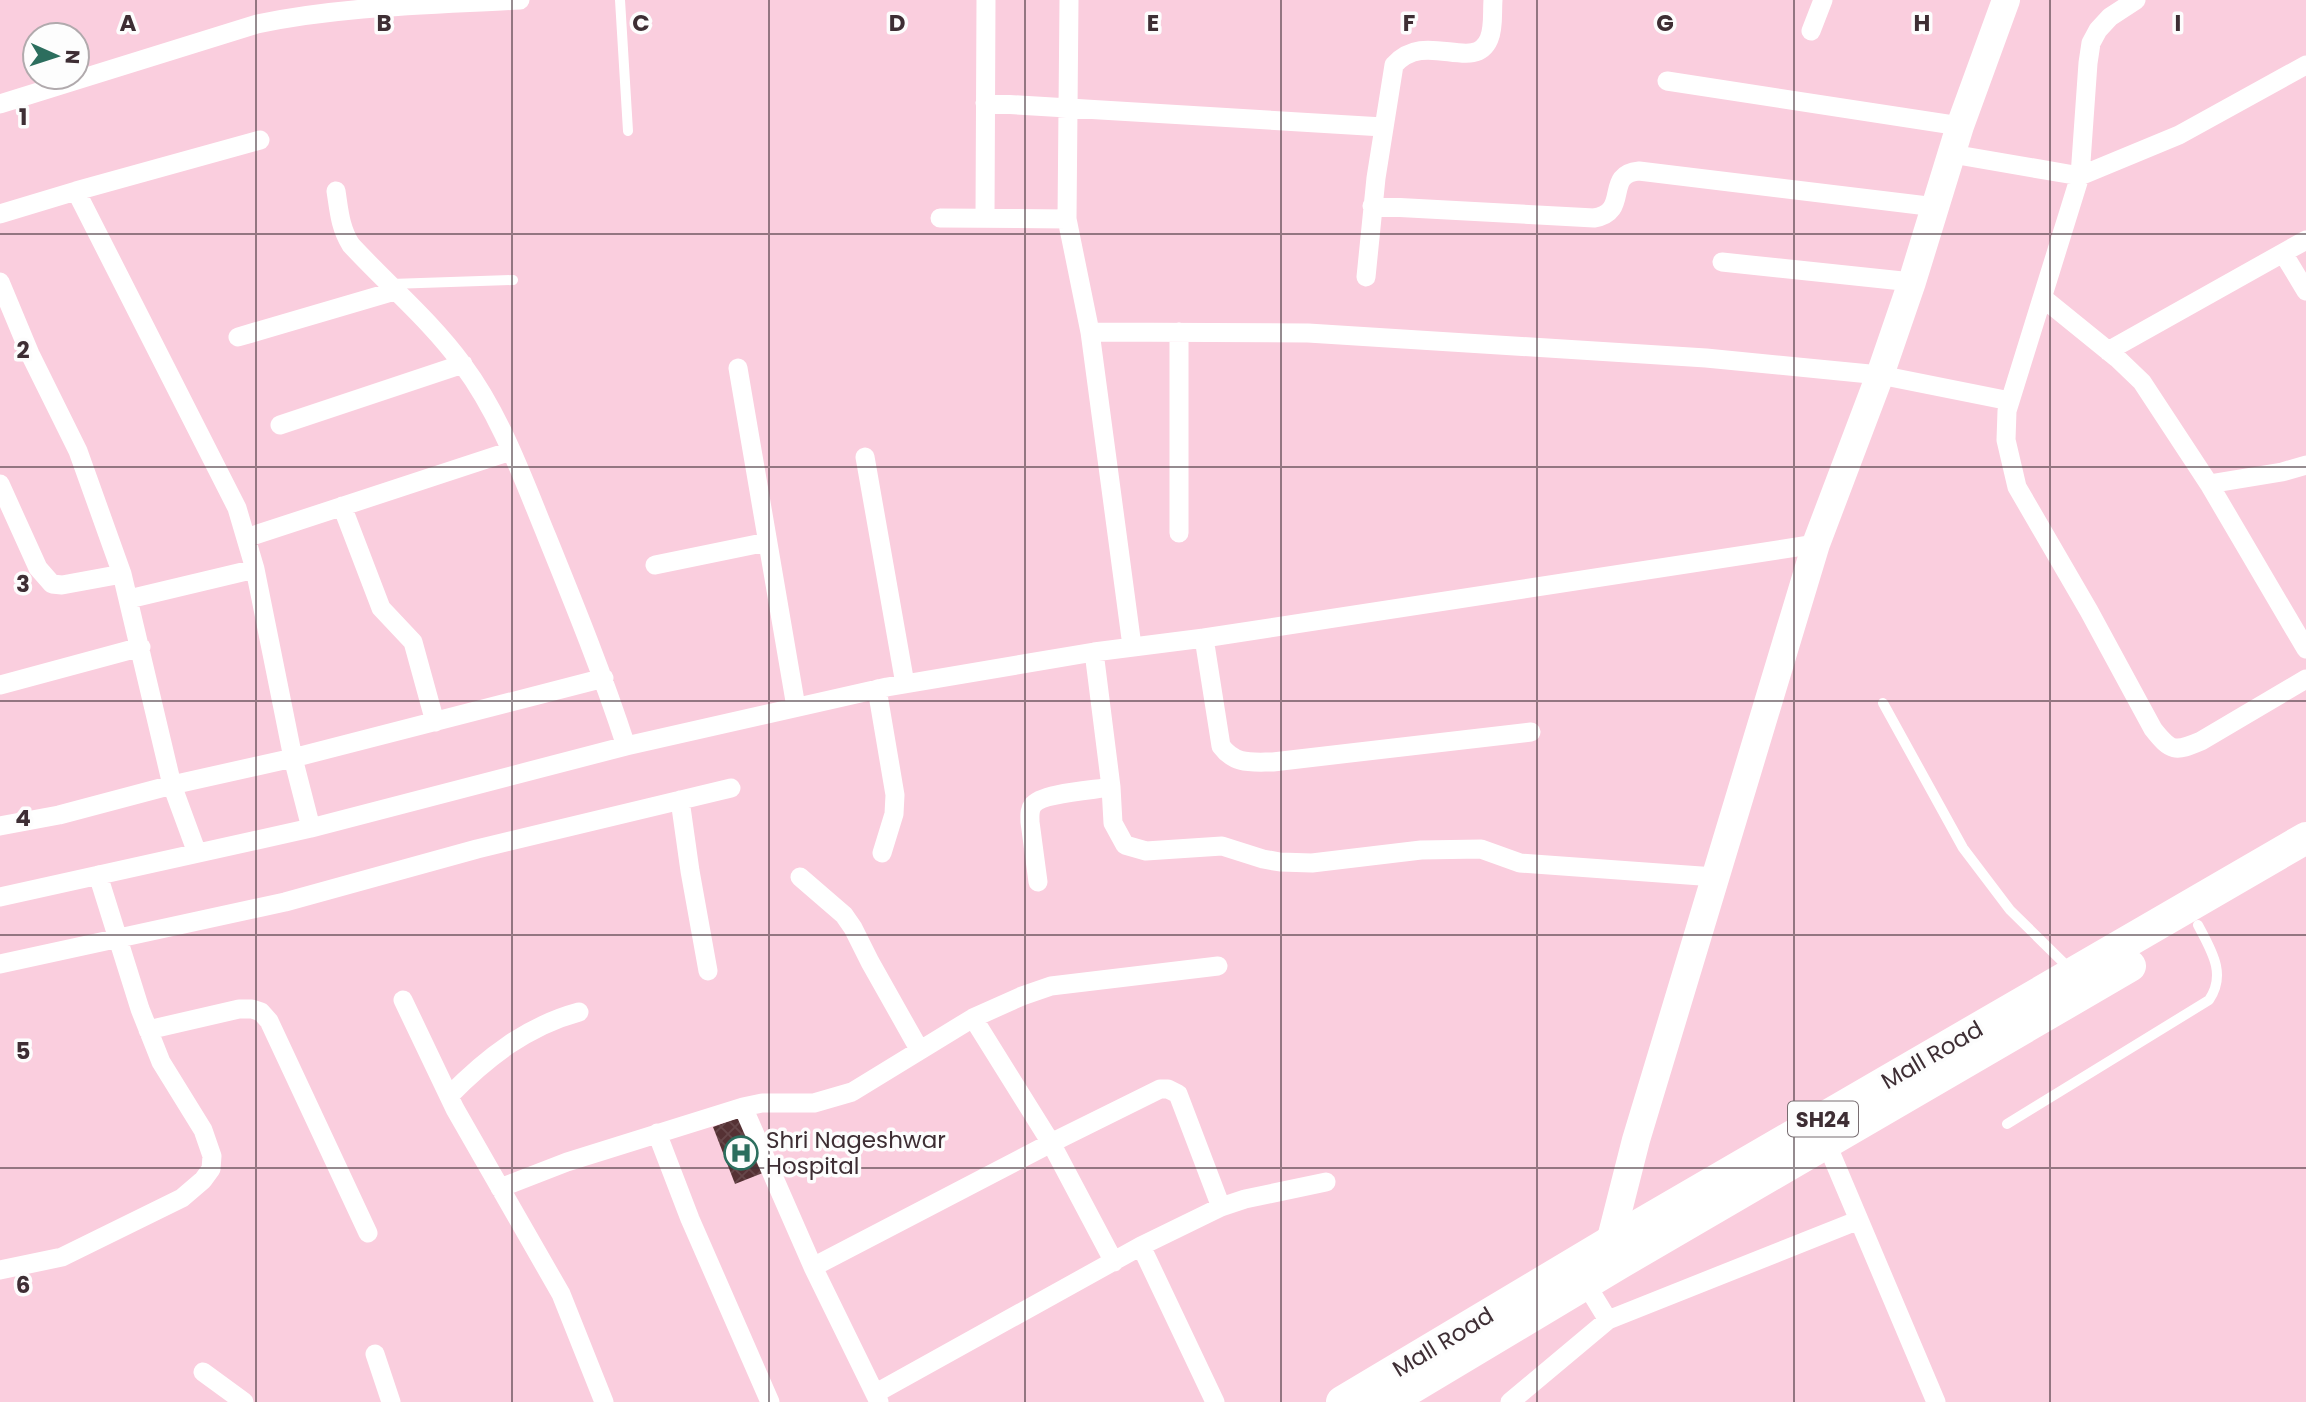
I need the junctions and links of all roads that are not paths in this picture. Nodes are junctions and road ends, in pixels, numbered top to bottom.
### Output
1 (520, 0) edge
2 (620, 0) edge
3 (986, 0) edge
4 (1069, 0) edge
5 (1493, 0) edge
6 (1823, 0) edge
7 (2006, 0) edge
8 (2136, 0) edge
9 (368, 4) edge
10 (1811, 30) dead end
11 (2306, 65) edge
12 (1667, 81) dead end
13 (985, 103) junction
14 (0, 104) edge
15 (1068, 108) junction
16 (1960, 126) junction
17 (1383, 127) junction
18 (628, 131) dead end
19 (260, 140) dead end
20 (1952, 154) junction
21 (2080, 176) junction
22 (76, 191) junction
23 (336, 191) dead end
24 (1372, 206) junction
25 (1936, 207) junction
26 (0, 215) edge
27 (985, 216) junction
28 (940, 218) dead end
29 (1067, 219) junction
30 (2306, 240) edge
31 (2283, 253) junction
32 (1723, 262) dead end
33 (1366, 276) dead end
34 (513, 280) dead end
35 (0, 282) edge
36 (1912, 282) junction
37 (392, 288) junction
38 (2306, 291) edge
39 (2043, 298) junction
40 (1090, 332) junction
41 (1179, 332) junction
42 (238, 337) dead end
43 (2108, 351) junction
44 (463, 364) junction
45 (737, 368) dead end
46 (1880, 375) junction
47 (2010, 401) junction
48 (280, 425) dead end
49 (511, 451) junction
50 (865, 457) dead end
51 (2306, 465) edge
52 (0, 484) edge
53 (2209, 484) junction
54 (342, 506) junction
55 (1179, 533) dead end
56 (246, 538) junction
57 (767, 542) junction
58 (1816, 544) junction
59 (655, 565) dead end
60 (255, 569) junction
61 (122, 573) junction
62 (129, 599) junction
63 (1204, 638) junction
64 (1132, 646) junction
65 (141, 647) junction
66 (2306, 649) edge
67 (1094, 652) junction
68 (604, 678) junction
69 (2306, 679) edge
70 (905, 684) junction
71 (0, 685) edge
72 (877, 689) junction
73 (1883, 703) dead end
74 (796, 707) junction
75 (435, 722) junction
76 (1531, 732) dead end
77 (626, 746) junction
78 (293, 758) junction
79 (172, 785) junction
80 (1111, 787) junction
81 (731, 788) dead end
82 (680, 800) junction
83 (0, 826) edge
84 (311, 828) junction
85 (2306, 838) edge
86 (197, 853) junction
87 (882, 853) dead end
88 (2306, 862) edge
89 (98, 875) junction
90 (800, 877) dead end
91 (1716, 877) junction
92 (1038, 882) dead end
93 (0, 897) edge
94 (2198, 925) junction
95 (118, 939) junction
96 (0, 964) edge
97 (1218, 966) dead end
98 (708, 971) dead end
99 (2074, 973) junction
100 (402, 1000) dead end
101 (579, 1013) dead end
102 (973, 1018) junction
103 (148, 1030) junction
104 (919, 1049) junction
105 (449, 1096) junction
106 (743, 1107) junction
107 (2007, 1124) dead end
108 (657, 1133) junction
109 (1822, 1133) junction
110 (1051, 1143) junction
111 (1326, 1182) dead end
112 (500, 1188) junction
113 (1222, 1207) junction
114 (1859, 1220) junction
115 (368, 1233) dead end
116 (1610, 1242) junction
117 (1141, 1245) junction
118 (1114, 1262) junction
119 (813, 1267) junction
120 (0, 1270) edge
121 (1586, 1274) junction
122 (1608, 1320) junction
123 (375, 1354) dead end
124 (203, 1372) dead end
125 (877, 1397) edge
126 (244, 1402) edge
127 (391, 1402) edge
128 (604, 1402) edge
129 (769, 1402) edge
130 (1215, 1402) edge
131 (1342, 1402) edge
132 (1388, 1402) edge
133 (1510, 1402) edge
134 (1936, 1402) edge

1 - 9 street
2 - 18 lane
3 - 13 street
4 - 15 street
5 - 17 street
6 - 10 street
7 - 16 main road
8 - 21 street
9 - 14 street
11 - 21 street
12 - 16 street
13 - 15 street
13 - 27 street
15 - 17 street
15 - 29 street
16 - 20 main road
17 - 24 street
19 - 22 street
20 - 21 street
20 - 25 main road
21 - 39 street
22 - 26 street
22 - 56 street
23 - 37 street
24 - 25 street
24 - 33 street
25 - 36 main road
27 - 28 street
27 - 29 street
29 - 40 street
30 - 31 street
31 - 38 street
31 - 43 street
32 - 36 street
34 - 37 lane
35 - 61 street
36 - 46 main road
37 - 42 street
37 - 44 street
39 - 43 street
39 - 47 street
40 - 41 street
40 - 64 street
41 - 46 street
41 - 55 street
43 - 53 street
44 - 48 street
44 - 49 street
45 - 57 street
46 - 47 street
46 - 58 main road
47 - 69 street
49 - 54 street
49 - 68 street
50 - 70 street
51 - 53 street
52 - 61 street
53 - 66 street
54 - 56 street
54 - 75 street
56 - 60 street
57 - 59 street
57 - 74 street
58 - 63 street
58 - 91 main road
60 - 62 street
60 - 78 street
61 - 62 street
62 - 65 street
63 - 64 street
63 - 76 street
64 - 67 street
65 - 71 street
65 - 79 street
67 - 70 street
67 - 80 street
68 - 75 street
68 - 77 street
70 - 72 street
72 - 74 street
72 - 87 street
73 - 99 lane
74 - 77 street
75 - 78 street
77 - 84 street
78 - 79 street
78 - 84 street
79 - 83 street
79 - 86 street
80 - 91 street
80 - 92 street
81 - 82 street
82 - 95 street
82 - 98 street
84 - 86 street
85 - 99 main road, Mall Road / SH24
86 - 89 street
88 - 94 main road, Mall Road / SH24
89 - 93 street
89 - 95 street
90 - 104 street
91 - 116 main road
94 - 107 lane
94 - 109 main road, Mall Road / SH24
95 - 96 street
95 - 103 street
97 - 102 street
99 - 109 main road, Mall Road / SH24
100 - 105 street
101 - 105 street
102 - 104 street
102 - 110 street
103 - 115 street
103 - 120 street
104 - 106 street
105 - 112 street
106 - 108 street
106 - 119 street
108 - 112 street
108 - 129 street
109 - 114 street
109 - 116 main road, Mall Road / SH24
109 - 121 main road, Mall Road / SH24
110 - 113 street
110 - 118 street
110 - 119 street
111 - 113 street
112 - 128 street
113 - 117 street
114 - 122 street
114 - 134 street
116 - 121 main road, Mall Road / SH24
117 - 118 street
117 - 130 street
118 - 125 street
119 - 125 street
121 - 122 street
121 - 131 main road, Mall Road / SH24
121 - 132 main road, Mall Road / SH24
122 - 133 street
123 - 127 street
124 - 126 street

